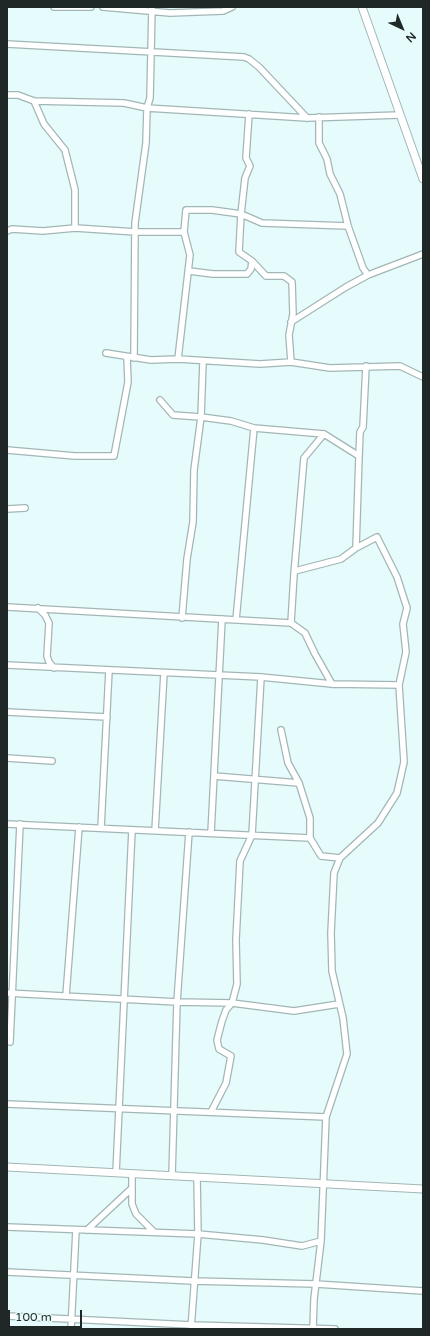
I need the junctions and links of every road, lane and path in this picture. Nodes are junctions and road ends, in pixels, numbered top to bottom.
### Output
1 (54, 7) edge
2 (91, 7) edge
3 (103, 7) edge
4 (232, 7) edge
5 (362, 7) edge
6 (152, 9) edge
7 (7, 44) edge
8 (150, 53) junction
9 (7, 95) edge
10 (34, 101) junction
11 (147, 108) junction
12 (249, 114) junction
13 (400, 115) junction
14 (319, 117) junction
15 (307, 118) junction
16 (423, 179) edge
17 (241, 214) junction
18 (348, 226) junction
19 (76, 228) junction
20 (7, 231) edge
21 (136, 232) junction
22 (184, 232) junction
23 (423, 254) edge
24 (252, 261) junction
25 (189, 271) junction
26 (368, 275) junction
27 (291, 322) junction
28 (106, 353) dead end
29 (127, 357) junction
30 (134, 358) junction
31 (178, 360) junction
32 (203, 362) junction
33 (291, 362) junction
34 (366, 366) junction
35 (423, 377) edge
36 (160, 400) dead end
37 (201, 417) junction
38 (254, 428) junction
39 (324, 434) junction
40 (7, 450) edge
41 (359, 456) junction
42 (25, 508) dead end
43 (7, 509) edge
44 (356, 548) junction
45 (295, 571) junction
46 (7, 607) edge
47 (38, 608) junction
48 (182, 618) junction
49 (222, 619) junction
50 (236, 620) junction
51 (291, 623) junction
52 (7, 665) edge
53 (54, 668) junction
54 (109, 670) junction
55 (164, 673) junction
56 (219, 675) junction
57 (261, 677) junction
58 (332, 684) junction
59 (399, 685) junction
60 (7, 712) edge
61 (107, 717) junction
62 (281, 730) dead end
63 (7, 758) edge
64 (52, 760) dead end
65 (214, 776) junction
66 (255, 779) junction
67 (299, 783) junction
68 (7, 824) edge
69 (20, 824) junction
70 (79, 827) junction
71 (101, 828) junction
72 (132, 830) junction
73 (155, 831) junction
74 (189, 832) junction
75 (211, 833) junction
76 (252, 835) junction
77 (310, 838) junction
78 (340, 858) junction
79 (7, 993) edge
80 (14, 994) junction
81 (66, 996) junction
82 (123, 1000) junction
83 (177, 1002) junction
84 (232, 1003) junction
85 (339, 1004) junction
86 (10, 1042) dead end
87 (7, 1104) edge
88 (120, 1108) junction
89 (175, 1110) junction
90 (211, 1112) junction
91 (326, 1117) junction
92 (7, 1167) edge
93 (116, 1173) junction
94 (132, 1174) junction
95 (172, 1176) junction
96 (197, 1177) junction
97 (324, 1184) junction
98 (131, 1189) junction
99 (423, 1189) edge
100 (7, 1227) edge
101 (76, 1230) junction
102 (87, 1230) junction
103 (154, 1232) junction
104 (198, 1234) junction
105 (321, 1241) junction
106 (7, 1272) edge
107 (75, 1274) junction
108 (194, 1281) junction
109 (316, 1284) junction
110 (423, 1291) edge
111 (7, 1316) edge
112 (72, 1319) junction
113 (192, 1327) edge
114 (313, 1328) edge
115 (71, 1329) edge
116 (335, 1329) edge

1 - 2 street
3 - 6 street
4 - 6 street
5 - 13 street
6 - 8 street
7 - 8 street
8 - 11 street
8 - 15 street
9 - 10 street
10 - 11 street
10 - 19 street
11 - 12 street
11 - 21 street
12 - 15 street
12 - 17 street
13 - 14 street
13 - 16 street
14 - 15 street
14 - 18 street
17 - 18 street
17 - 22 street
17 - 24 street
18 - 26 street
19 - 20 street
19 - 21 street
21 - 22 street
21 - 30 street
22 - 25 street
23 - 26 street
24 - 25 street
24 - 27 street
25 - 31 street
26 - 27 street
27 - 33 street
28 - 29 street
29 - 30 street
29 - 40 street
30 - 31 street
31 - 32 street
32 - 33 street
32 - 37 street
33 - 34 street
34 - 35 street
34 - 41 street
36 - 37 street
37 - 38 street
37 - 48 street
38 - 39 street
38 - 50 street
39 - 41 street
39 - 45 street
41 - 44 street
42 - 43 street
44 - 45 street
44 - 59 street
45 - 51 street
46 - 47 street
47 - 48 street
47 - 53 street
48 - 49 street
49 - 50 street
49 - 56 street
50 - 51 street
51 - 58 street
52 - 53 street
53 - 54 street
54 - 55 street
54 - 61 street
55 - 56 street
55 - 73 street
56 - 57 street
56 - 65 street
57 - 58 street
57 - 66 street
58 - 59 street
59 - 78 street
60 - 61 street
61 - 71 street
62 - 67 street
63 - 64 street
65 - 66 street
65 - 75 street
66 - 67 street
66 - 76 street
67 - 77 street
68 - 69 street
69 - 70 street
69 - 80 street
70 - 71 street
70 - 81 street
71 - 72 street
72 - 73 street
72 - 82 street
73 - 74 street
74 - 75 street
74 - 83 street
75 - 76 street
76 - 77 street
76 - 84 street
77 - 78 street
78 - 85 street
79 - 80 street
80 - 81 street
80 - 86 street
81 - 82 street
82 - 83 street
82 - 88 street
83 - 84 street
83 - 89 street
84 - 85 street
84 - 90 street
85 - 91 street
87 - 88 street
88 - 89 street
88 - 93 street
89 - 90 street
89 - 95 street
90 - 91 street
91 - 97 street
92 - 93 street
93 - 94 street
94 - 95 street
94 - 98 street
95 - 96 street
96 - 97 street
96 - 104 street
97 - 99 street
97 - 105 street
98 - 102 street
98 - 103 street
100 - 101 street
101 - 102 street
101 - 107 street
102 - 103 street
103 - 104 street
104 - 105 street
104 - 108 street
105 - 109 street
106 - 107 street
107 - 108 street
107 - 112 street
108 - 109 street
108 - 113 street
109 - 110 street
109 - 114 street
111 - 112 street
112 - 113 street
112 - 115 street
113 - 114 street
114 - 116 street

